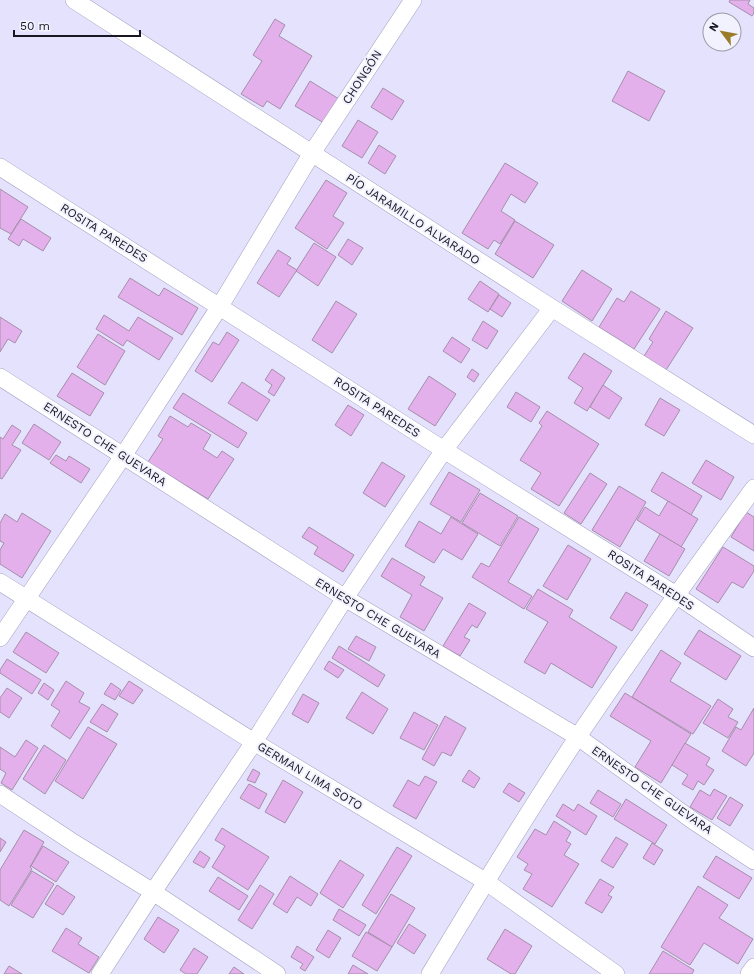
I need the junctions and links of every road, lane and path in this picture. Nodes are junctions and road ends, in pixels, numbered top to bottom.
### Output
1 (74, 0) edge
2 (413, 0) edge
3 (312, 153) junction
4 (0, 167) edge
5 (220, 306) junction
6 (552, 308) junction
7 (0, 377) edge
8 (754, 436) edge
9 (444, 450) junction
10 (124, 456) junction
11 (754, 488) edge
12 (0, 582) edge
13 (676, 595) junction
14 (27, 598) junction
15 (345, 598) junction
16 (0, 638) edge
17 (754, 648) edge
18 (578, 737) junction
19 (254, 742) junction
20 (0, 794) edge
21 (754, 862) edge
22 (485, 881) junction
23 (153, 892) junction
24 (754, 967) edge
25 (100, 974) edge
26 (277, 974) edge
27 (430, 974) edge
28 (616, 974) edge
29 (749, 974) edge

1 - 3 street, PÍO JARAMILLO ALVARADO
2 - 3 street, CHONGÓN
3 - 5 street, CHONGÓN
3 - 6 street, PÍO JARAMILLO ALVARADO
4 - 5 street, ROSITA PAREDES
5 - 9 street, ROSITA PAREDES
5 - 10 street, CHONGÓN
6 - 8 street, PÍO JARAMILLO ALVARADO
6 - 9 street
7 - 10 street, ERNESTO CHE GUEVARA
9 - 13 street, ROSITA PAREDES
9 - 15 street
10 - 14 street, CHONGÓN
10 - 15 street, ERNESTO CHE GUEVARA
11 - 13 street
12 - 14 street, GERMAN LIMA SOTO
13 - 17 street, ROSITA PAREDES
13 - 18 street
14 - 16 street, CHONGÓN
14 - 19 street, GERMAN LIMA SOTO
15 - 18 street, ERNESTO CHE GUEVARA
15 - 19 street
18 - 21 street, ERNESTO CHE GUEVARA
18 - 22 street
19 - 22 street, GERMAN LIMA SOTO
19 - 23 street
20 - 23 street
22 - 27 street
22 - 28 street, GERMAN LIMA SOTO
23 - 25 street
23 - 26 street
24 - 29 street

